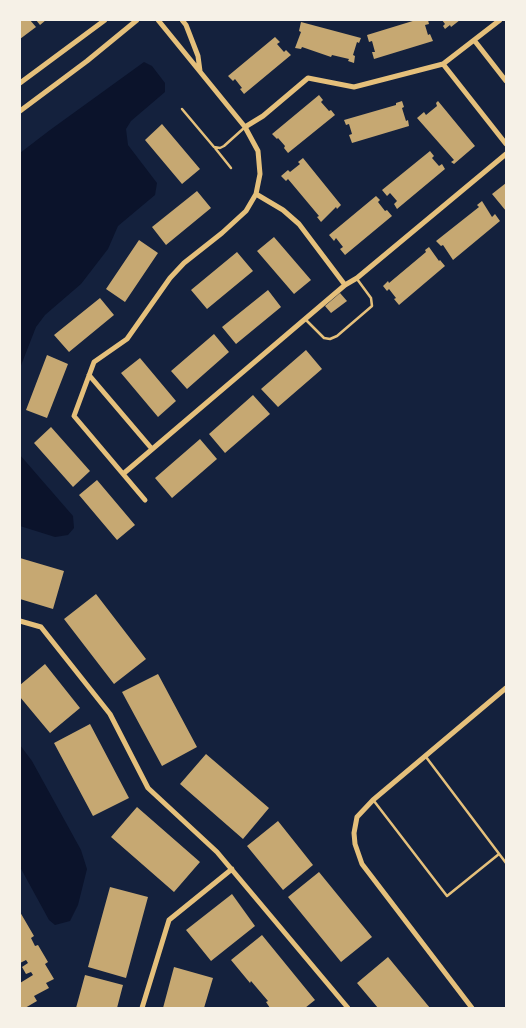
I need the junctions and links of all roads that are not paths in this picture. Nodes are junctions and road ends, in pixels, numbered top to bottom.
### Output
1 (105, 20) edge
2 (137, 20) edge
3 (158, 20) edge
4 (182, 20) edge
5 (500, 20) edge
6 (474, 40) junction
7 (443, 64) junction
8 (200, 71) junction
9 (506, 81) edge
10 (20, 83) edge
11 (182, 109) dead end
12 (20, 111) edge
13 (245, 127) junction
14 (506, 144) edge
15 (214, 147) junction
16 (506, 154) edge
17 (231, 168) dead end
18 (256, 194) junction
19 (356, 278) junction
20 (345, 284) junction
21 (305, 318) junction
22 (89, 375) junction
23 (152, 449) junction
24 (123, 474) junction
25 (146, 500) dead end
26 (20, 621) edge
27 (506, 688) edge
28 (425, 755) junction
29 (373, 800) junction
30 (499, 854) junction
31 (506, 863) edge
32 (232, 869) junction
33 (142, 1008) edge
34 (348, 1008) edge
35 (472, 1008) edge

1 - 10 street
2 - 12 street
3 - 8 street
4 - 8 street
5 - 6 street
6 - 7 street
6 - 9 street
7 - 13 street
7 - 14 street
8 - 13 street
11 - 15 lane
13 - 15 lane
13 - 18 street
15 - 17 lane
16 - 19 street
18 - 20 street
18 - 22 street
19 - 20 street
19 - 21 lane
20 - 21 street
21 - 23 street
22 - 23 street
22 - 24 street
23 - 24 street
24 - 25 street
26 - 32 street
27 - 28 street
28 - 29 street
28 - 30 lane
29 - 30 lane
29 - 35 street
30 - 31 lane
32 - 33 street
32 - 34 street

